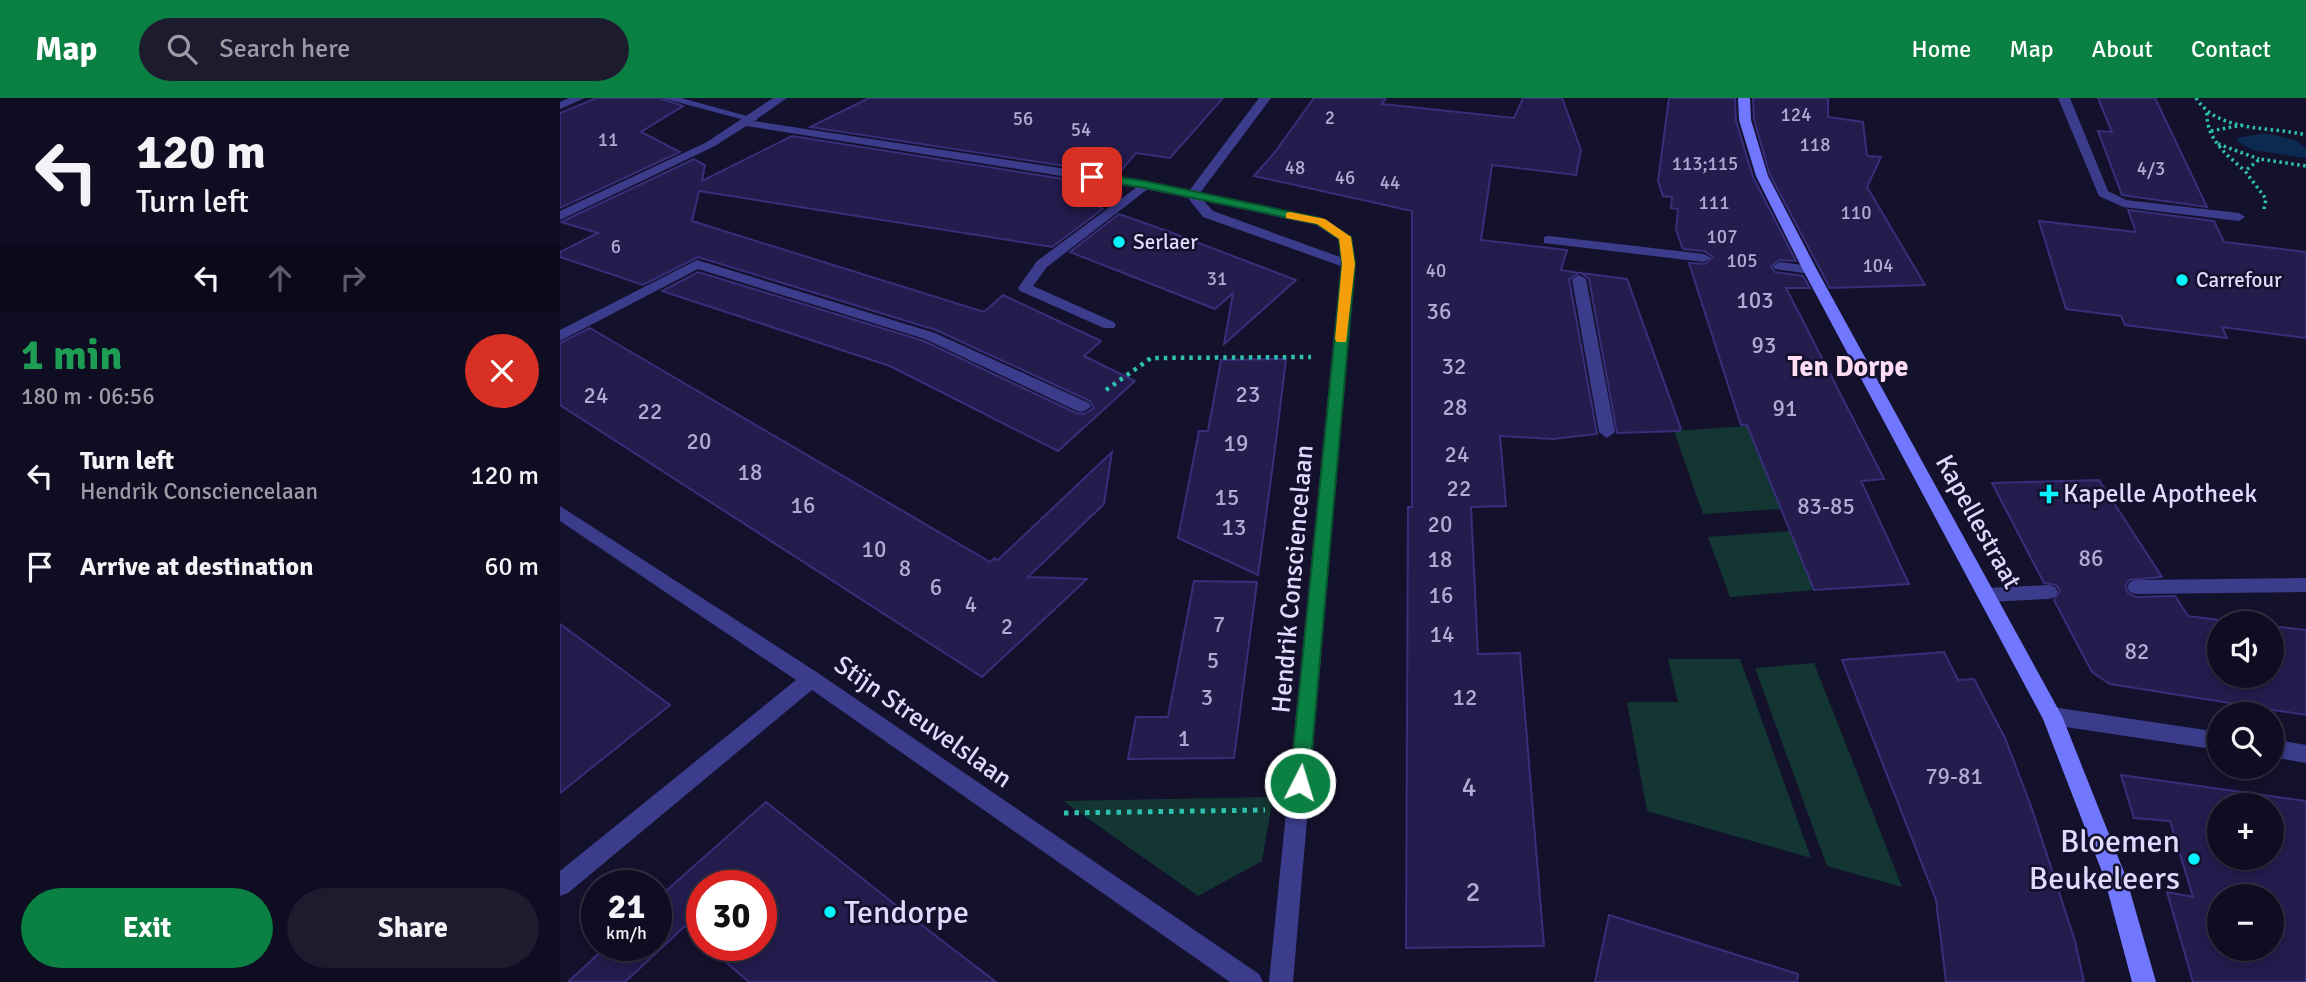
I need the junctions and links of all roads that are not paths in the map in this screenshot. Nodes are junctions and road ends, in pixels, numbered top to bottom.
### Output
1 (579, 98) edge
2 (668, 98) edge
3 (781, 98) edge
4 (1265, 98) edge
5 (1744, 98) edge
6 (2064, 98) edge
7 (560, 106) edge
8 (749, 122) junction
9 (1145, 185) junction
10 (1192, 195) junction
11 (560, 216) edge
12 (2239, 217) road end
13 (1549, 240) dead end
14 (1704, 258) dead end
15 (1348, 264) junction
16 (1780, 266) dead end
17 (1810, 270) junction
18 (1579, 279) dead end
19 (1109, 325) dead end
20 (560, 336) edge
21 (1083, 407) road end
22 (1607, 432) dead end
23 (560, 512) edge
24 (2306, 585) edge
25 (2136, 587) dead end
26 (2049, 592) dead end
27 (1986, 595) junction
28 (811, 679) junction
29 (2052, 716) junction
30 (2207, 739) edge
31 (2284, 750) edge
32 (2306, 754) edge
33 (560, 886) edge
34 (1251, 982) edge
35 (1281, 982) edge
36 (2144, 982) edge

1 - 7 street
2 - 8 street, Hendrik Consciencelaan
3 - 8 street
4 - 10 street
5 - 17 street, Kapellestraat
6 - 12 street
8 - 9 street, Hendrik Consciencelaan
8 - 11 street
9 - 10 street, Hendrik Consciencelaan
9 - 19 street
10 - 15 street, Hendrik Consciencelaan
10 - 15 street, Hendrik Consciencelaan
13 - 14 street
15 - 35 street, Hendrik Consciencelaan
16 - 17 street
17 - 27 street, Kapellestraat
18 - 22 street
20 - 21 street
23 - 28 street, Stijn Streuvelslaan
24 - 25 street
26 - 27 street
27 - 29 street, Kapellestraat
28 - 33 street
28 - 34 street, Stijn Streuvelslaan
29 - 30 street
29 - 36 street, Kapellestraat
31 - 32 street

